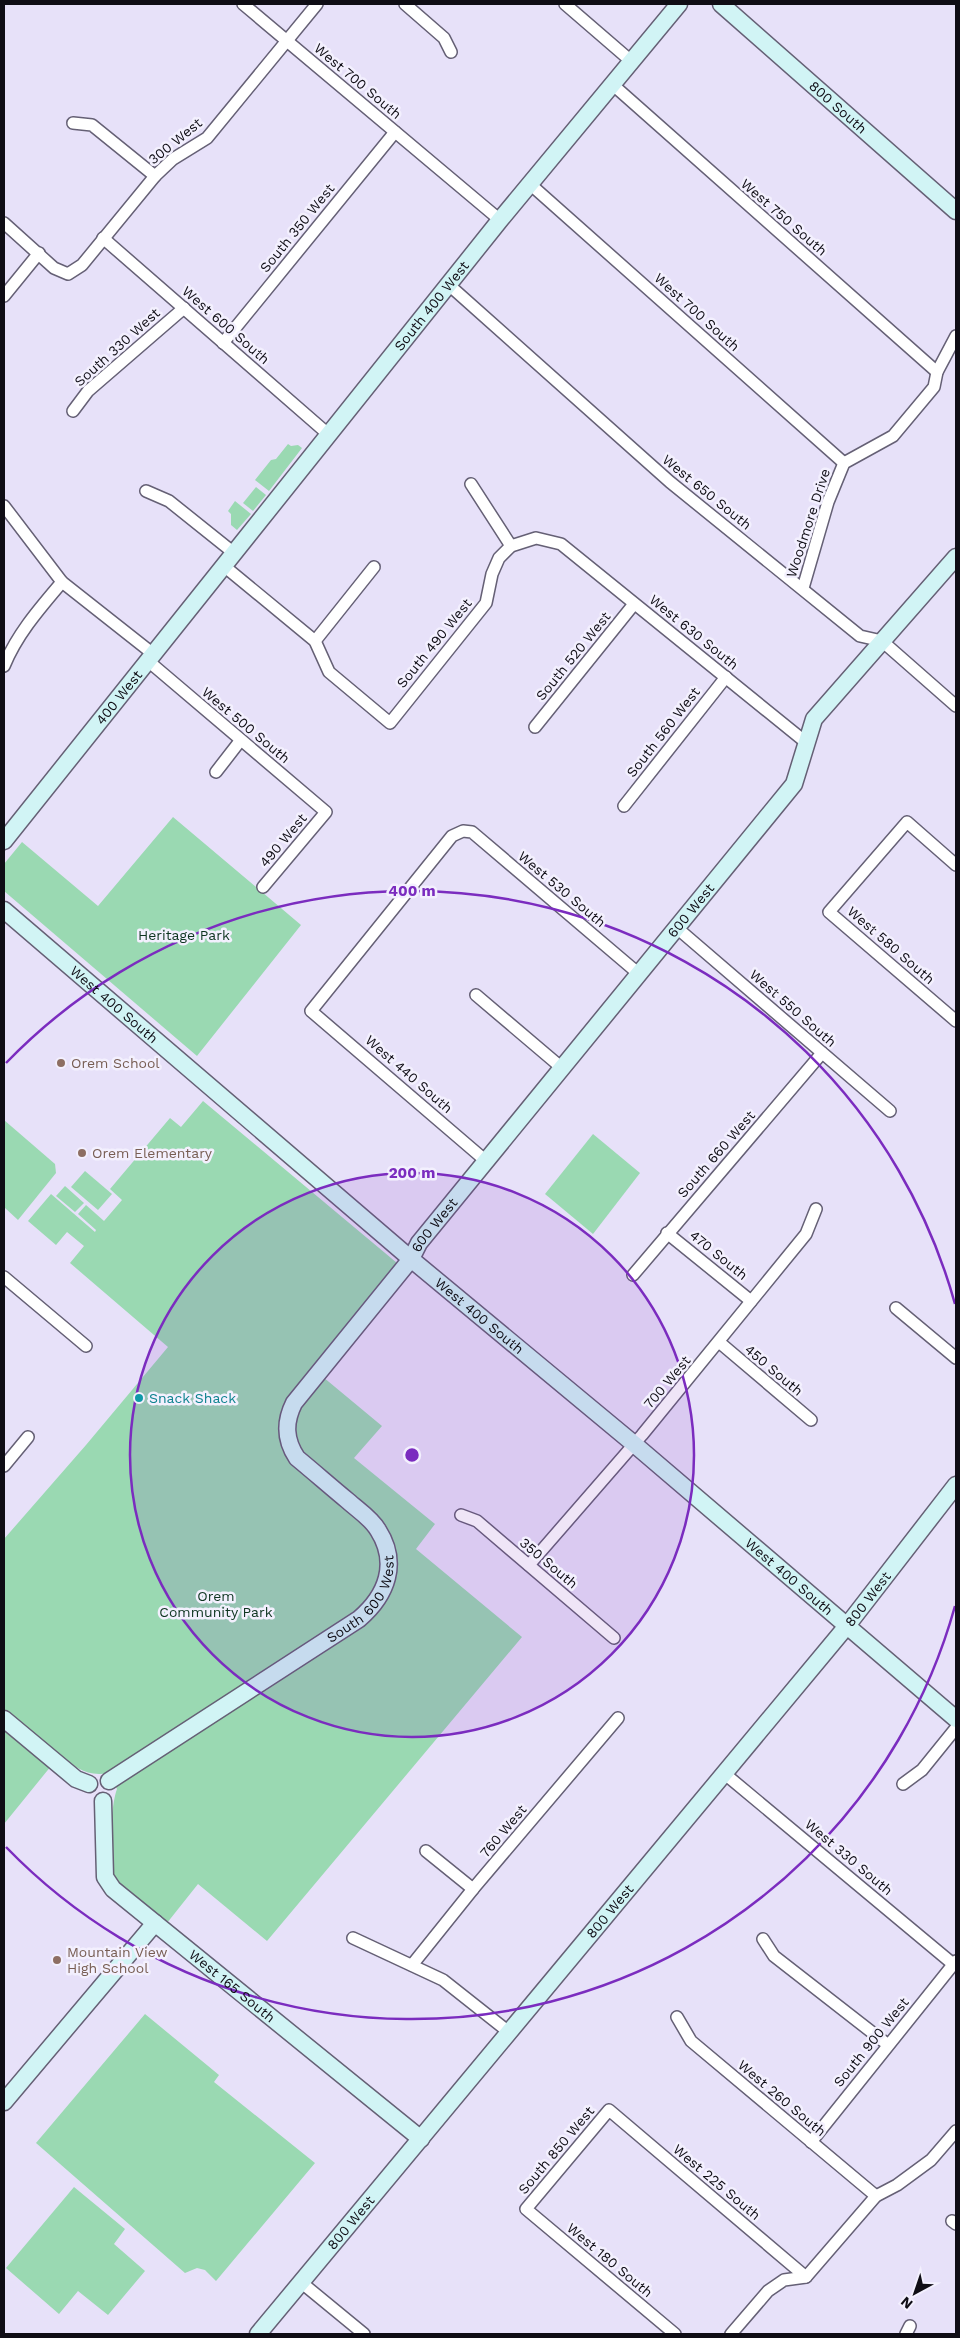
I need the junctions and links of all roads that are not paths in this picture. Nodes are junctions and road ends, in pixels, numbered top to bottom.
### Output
1 (243, 4) edge
2 (317, 4) edge
3 (405, 4) edge
4 (565, 4) edge
5 (679, 4) edge
6 (721, 4) edge
7 (288, 42) junction
8 (451, 52) dead end
9 (632, 61) junction
10 (612, 84) junction
11 (73, 123) dead end
12 (395, 132) junction
13 (155, 176) junction
14 (530, 184) junction
15 (956, 211) edge
16 (500, 220) junction
17 (4, 223) edge
18 (103, 238) junction
19 (39, 253) junction
20 (449, 285) junction
21 (4, 296) edge
22 (184, 308) junction
23 (956, 336) edge
24 (223, 343) junction
25 (937, 372) junction
26 (73, 411) dead end
27 (328, 434) junction
28 (844, 463) junction
29 (471, 484) dead end
30 (146, 491) dead end
31 (4, 506) edge
32 (511, 546) junction
33 (234, 553) junction
34 (956, 558) edge
35 (224, 566) junction
36 (374, 567) dead end
37 (62, 582) junction
38 (803, 588) junction
39 (634, 604) junction
40 (315, 641) junction
41 (882, 641) junction
42 (149, 657) junction
43 (4, 666) edge
44 (726, 677) junction
45 (956, 706) edge
46 (535, 727) dead end
47 (240, 741) junction
48 (808, 744) junction
49 (216, 772) dead end
50 (624, 806) dead end
51 (326, 812) joint
52 (4, 841) edge
53 (956, 866) edge
54 (263, 888) dead end
55 (4, 910) edge
56 (677, 928) junction
57 (639, 974) junction
58 (476, 995) dead end
59 (312, 1011) joint
60 (956, 1021) edge
61 (822, 1053) junction
62 (562, 1068) junction
63 (890, 1111) dead end
64 (486, 1161) junction
65 (816, 1208) dead end
66 (667, 1233) junction
67 (411, 1258) junction
68 (633, 1275) dead end
69 (4, 1277) edge
70 (752, 1301) junction
71 (896, 1308) dead end
72 (719, 1342) junction
73 (86, 1346) dead end
74 (956, 1358) edge
75 (811, 1420) dead end
76 (28, 1437) dead end
77 (634, 1444) junction
78 (4, 1466) edge
79 (956, 1484) edge
80 (461, 1514) dead end
81 (529, 1565) junction
82 (846, 1627) junction
83 (614, 1638) dead end
84 (618, 1718) dead end
85 (4, 1719) edge
86 (956, 1719) edge
87 (956, 1728) edge
88 (725, 1774) junction
89 (108, 1781) junction
90 (89, 1784) junction
91 (903, 1784) dead end
92 (103, 1801) junction
93 (426, 1851) dead end
94 (473, 1889) junction
95 (155, 1923) junction
96 (353, 1938) dead end
97 (763, 1939) dead end
98 (955, 1962) edge
99 (412, 1965) junction
100 (677, 2017) dead end
101 (510, 2033) junction
102 (887, 2044) junction
103 (4, 2102) edge
104 (609, 2110) joint
105 (956, 2131) edge
106 (421, 2139) junction
107 (811, 2142) junction
108 (876, 2196) junction
109 (526, 2209) joint
110 (806, 2277) junction
111 (302, 2283) junction
112 (258, 2334) edge
113 (364, 2334) edge
114 (675, 2334) edge
115 (730, 2334) edge

1 - 7 street, West 700 South
2 - 7 street, 300 West
3 - 8 street
4 - 9 street
5 - 9 street
6 - 15 street, 800 South
7 - 12 street, West 700 South
7 - 13 street, 300 West
9 - 10 street, South 400 West
10 - 14 street, South 400 West
10 - 25 street, West 750 South
11 - 13 street
12 - 16 street, West 700 South
12 - 24 street, South 350 West
13 - 18 street, 300 West
14 - 16 street, South 400 West
14 - 28 street, West 700 South
16 - 20 street, South 400 West
17 - 19 street
18 - 19 street, 300 West
18 - 22 street, West 600 South
19 - 21 street
20 - 27 street, South 400 West
20 - 38 street, West 650 South
22 - 24 street, West 600 South
22 - 26 street, South 330 West
23 - 25 street, Woodmore Drive
24 - 27 street, West 600 South
25 - 28 street, Woodmore Drive
27 - 33 street, South 400 West
28 - 38 street, Woodmore Drive
29 - 32 street
30 - 33 street
31 - 37 street, West 500 South
32 - 39 street, West 630 South
32 - 40 street, South 490 West
33 - 35 street, 400 West
34 - 41 street, 600 West
35 - 40 street
35 - 42 street, 400 West
36 - 40 street
37 - 42 street, West 500 South
37 - 43 street
38 - 41 street, West 650 South
39 - 44 street, West 630 South
39 - 46 street, South 520 West
41 - 45 street, West 650 South
41 - 48 street, 600 West
42 - 47 street, West 500 South
42 - 52 street, 400 West
44 - 48 street, West 630 South
44 - 50 street, South 560 West
47 - 49 street
47 - 51 street, West 500 South
48 - 56 street, 600 West
51 - 54 street, 490 West
53 - 60 street, West 580 South
55 - 67 street, West 400 South
56 - 57 street, 600 West
56 - 61 street, West 550 South
57 - 59 street, West 530 South
57 - 62 street, 600 West
58 - 62 street
59 - 64 street, West 440 South
61 - 63 street, West 550 South
61 - 66 street, South 660 West
62 - 64 street, 600 West
64 - 67 street, 600 West
65 - 70 street, 700 West
66 - 68 street, South 660 West
66 - 70 street, 470 South
67 - 77 street, West 400 South
67 - 89 street, South 600 West
69 - 73 street
70 - 72 street, 700 West
71 - 74 street
72 - 75 street, 450 South
72 - 77 street, 700 West
76 - 78 street
77 - 81 street, 700 West
77 - 82 street, West 400 South
79 - 82 street, 800 West
80 - 81 street, 350 South
81 - 83 street, 350 South
82 - 86 street, West 400 South
82 - 88 street, 800 West
84 - 94 street, 760 West
85 - 90 street
87 - 91 street
88 - 98 street, West 330 South
88 - 101 street, 800 West
89 - 90 street
89 - 92 street, West 165 South
90 - 92 street
92 - 95 street, West 165 South
93 - 94 street
94 - 99 street, 760 West
95 - 103 street
95 - 106 street, West 165 South
96 - 99 street
97 - 102 street
98 - 102 street, South 900 West
99 - 101 street
100 - 107 street, West 260 South
101 - 106 street, 800 West
102 - 107 street, South 900 West
104 - 109 street, South 850 West
104 - 110 street, West 225 South
105 - 108 street
106 - 111 street, 800 West
107 - 108 street, West 260 South
108 - 110 street
109 - 114 street, West 180 South
110 - 115 street
111 - 112 street, 800 West
111 - 113 street

